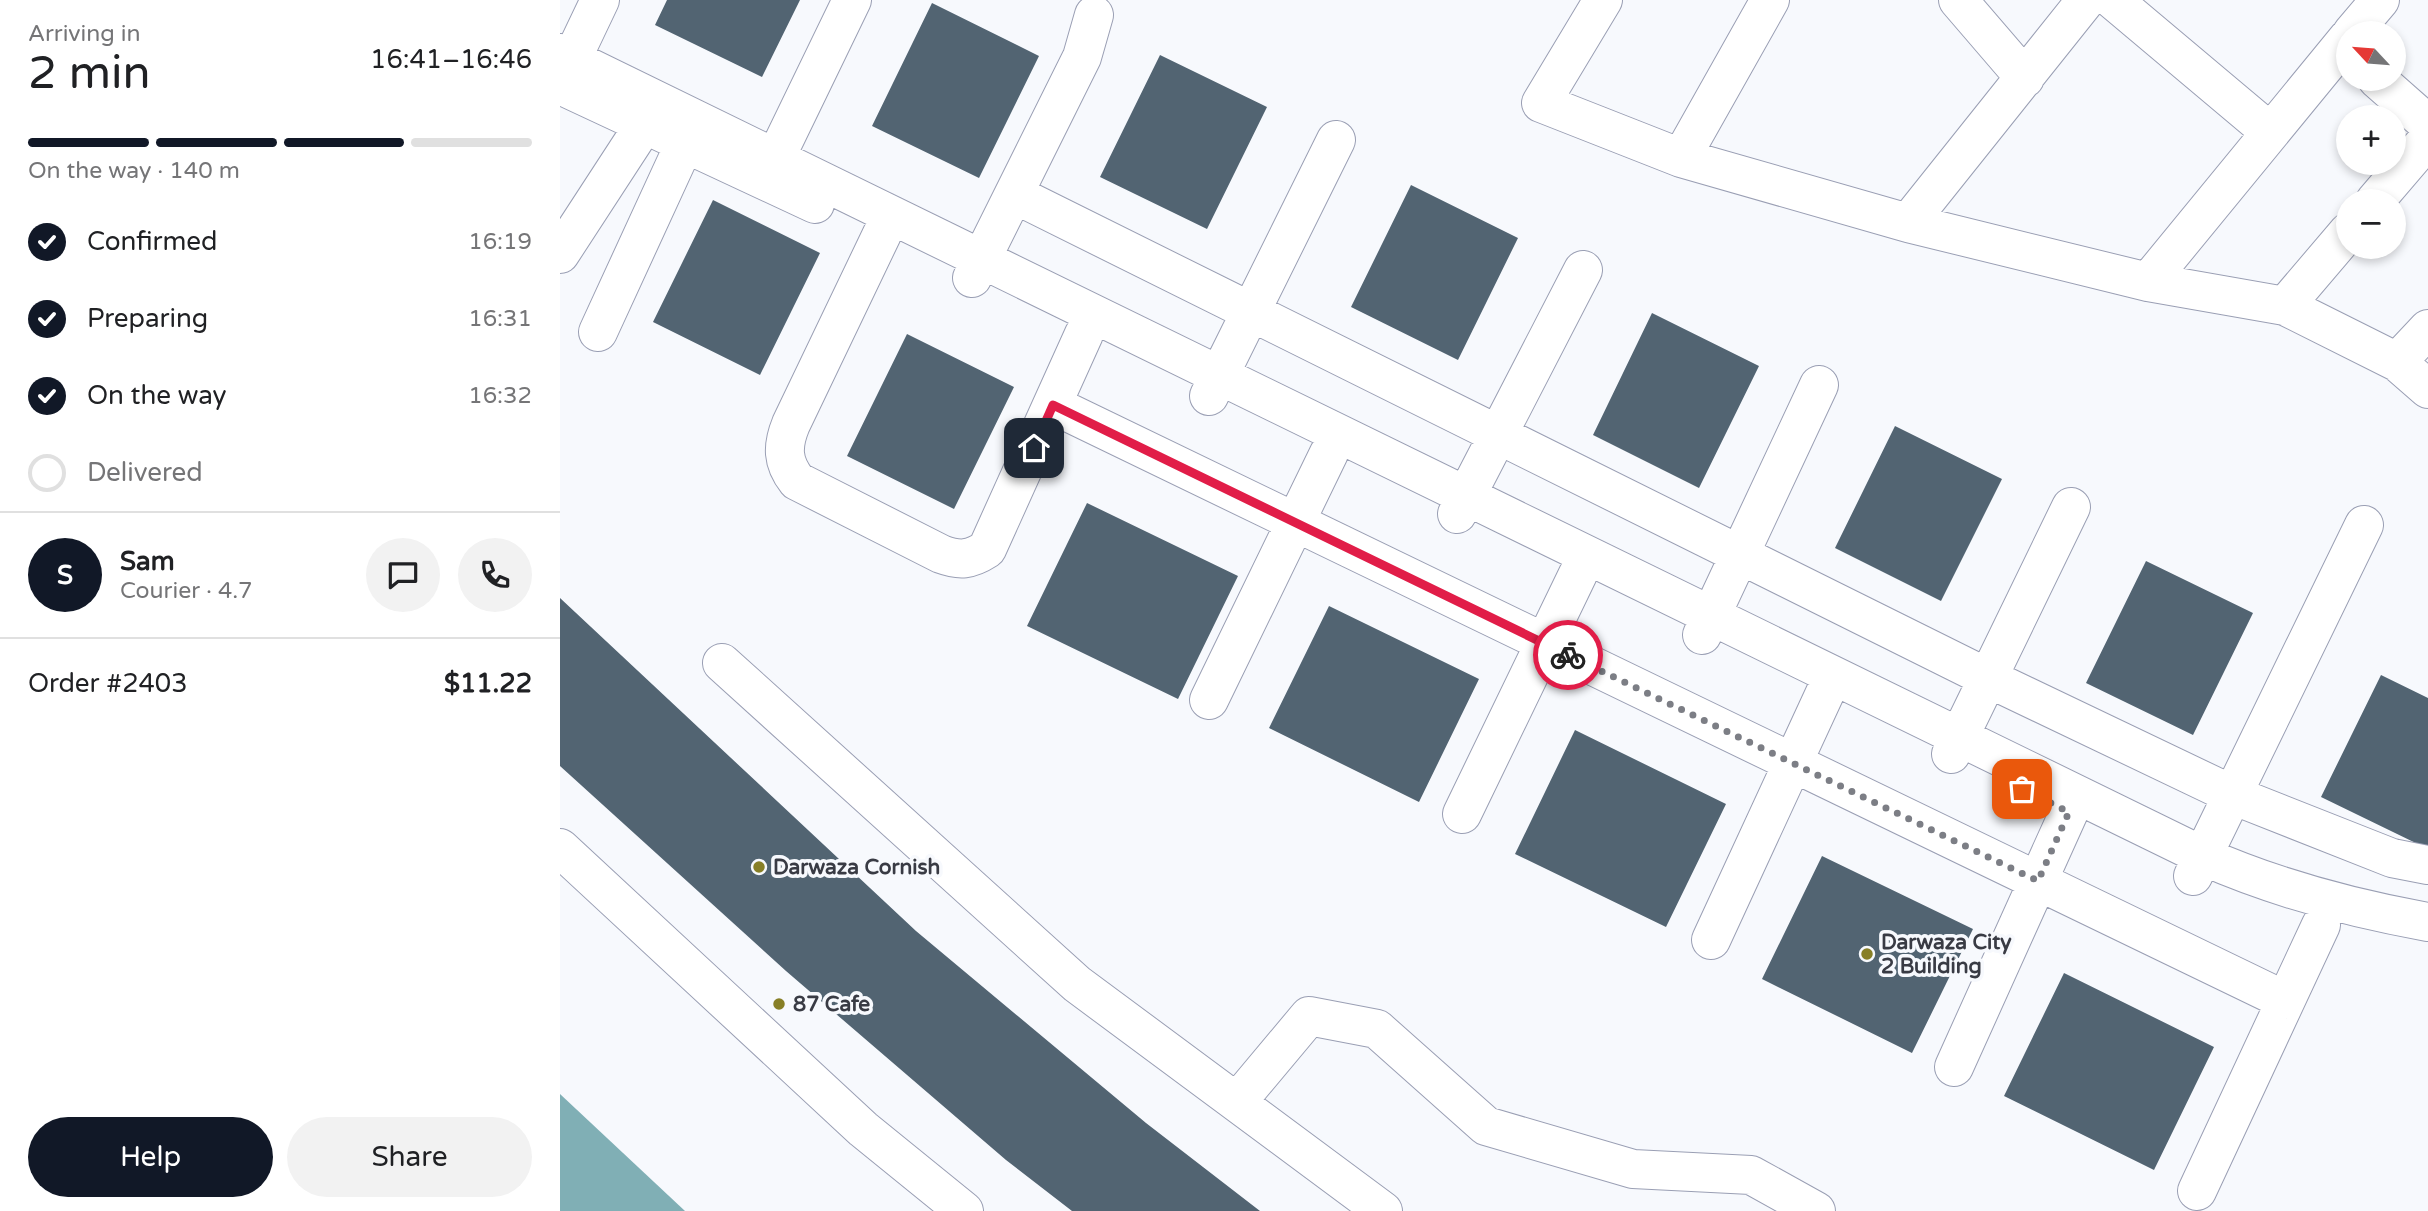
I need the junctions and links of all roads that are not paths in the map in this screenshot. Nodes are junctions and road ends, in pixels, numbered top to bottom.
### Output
1 (600, 0) edge
2 (852, 0) edge
3 (1603, 0) edge
4 (1770, 0) edge
5 (1958, 0) edge
6 (2087, 0) edge
7 (2113, 0) edge
8 (2380, 0) edge
9 (1094, 15) dead end
10 (2364, 21) edge
11 (2336, 57) edge
12 (563, 70) edge
13 (2025, 78) junction
14 (2391, 91) edge
15 (2428, 124) edge
16 (643, 125) junction
17 (2270, 132) junction
18 (2428, 139) edge
19 (1336, 140) dead end
20 (684, 145) junction
21 (776, 157) junction
22 (1681, 159) junction
23 (2385, 189) edge
24 (1014, 194) junction
25 (1908, 223) junction
26 (881, 234) junction
27 (2336, 246) edge
28 (560, 254) edge
29 (977, 268) junction
30 (1583, 270) dead end
31 (2148, 282) junction
32 (2285, 306) junction
33 (1251, 310) junction
34 (2428, 329) edge
35 (598, 332) dead end
36 (1084, 334) junction
37 (2397, 362) junction
38 (1214, 385) junction
39 (1819, 385) dead end
40 (2428, 389) edge
41 (1053, 405) junction
42 (1499, 432) junction
43 (1329, 453) junction
44 (1462, 505) junction
45 (2071, 507) dead end
46 (1295, 522) junction
47 (2364, 525) dead end
48 (1740, 554) junction
49 (1578, 574) junction
50 (1706, 626) junction
51 (1544, 644) junction
52 (722, 663) dead end
53 (1988, 678) junction
54 (1825, 693) junction
55 (1209, 700) dead end
56 (1956, 746) junction
57 (1792, 762) junction
58 (2235, 796) junction
59 (2069, 812) junction
60 (1462, 814) dead end
61 (560, 848) edge
62 (2428, 865) edge
63 (2198, 866) junction
64 (2038, 881) junction
65 (2428, 922) edge
66 (2321, 925) junction
67 (1711, 940) dead end
68 (2428, 948) edge
69 (2284, 1000) junction
70 (1954, 1067) dead end
71 (1237, 1102) junction
72 (2197, 1191) dead end
73 (964, 1211) edge
74 (1383, 1211) edge
75 (1816, 1211) edge

1 - 12 street
2 - 21 street
3 - 22 street
4 - 22 street
5 - 13 street
6 - 13 street
7 - 17 street
8 - 10 street
9 - 24 street
11 - 17 street
12 - 16 street
12 - 21 street
13 - 25 street
14 - 15 street
16 - 20 street
16 - 28 street
17 - 31 street
18 - 23 street
19 - 33 street
20 - 26 street
20 - 35 street
21 - 29 street
22 - 25 street
24 - 29 street
24 - 33 street
25 - 31 street
26 - 29 street
26 - 41 street
27 - 32 street
29 - 36 street
29 - 38 street
30 - 42 street
31 - 32 street
32 - 37 street
33 - 38 street
33 - 42 street
34 - 37 street
36 - 38 street
36 - 41 street
37 - 40 street
38 - 43 street
38 - 44 street
39 - 48 street
41 - 46 street
42 - 44 street
42 - 48 street
43 - 44 street
43 - 46 street
44 - 49 street
44 - 50 street
45 - 53 street
46 - 51 street
46 - 55 street
47 - 58 street
48 - 50 street
48 - 53 street
49 - 50 street
49 - 51 street
50 - 54 street
50 - 56 street
51 - 57 street
51 - 60 street
52 - 71 street
53 - 56 street
53 - 58 street
54 - 56 street
54 - 57 street
56 - 59 street
56 - 63 street
57 - 64 street
57 - 67 street
58 - 62 street
58 - 63 street
59 - 63 street
59 - 64 street
61 - 73 street
63 - 65 street
63 - 66 street
64 - 69 street
64 - 70 street
66 - 68 street
66 - 69 street
69 - 72 street
71 - 74 street
71 - 75 street

